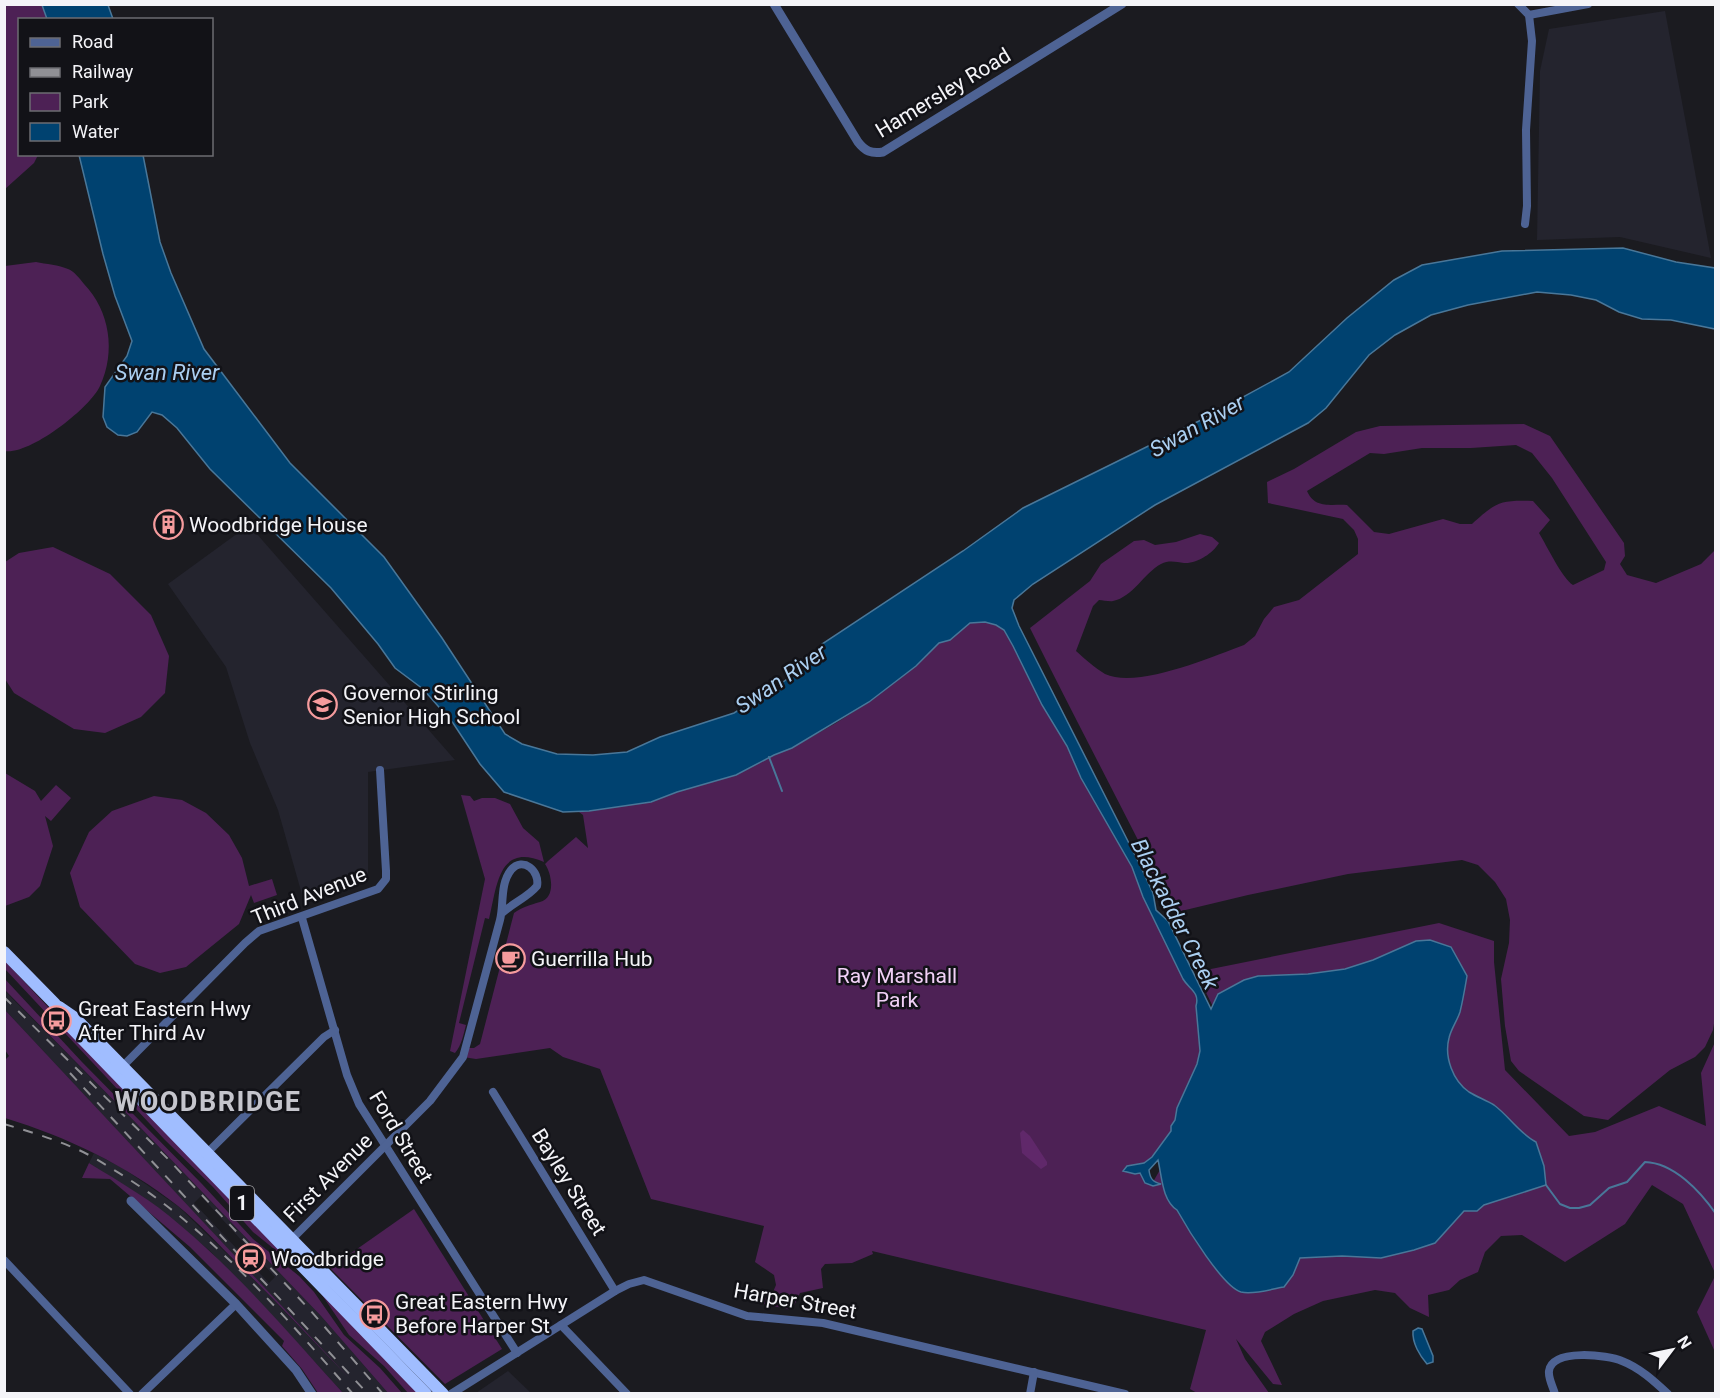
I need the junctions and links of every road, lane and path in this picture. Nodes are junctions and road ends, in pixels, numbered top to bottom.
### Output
1 (774, 4) edge
2 (1122, 4) edge
3 (1518, 4) edge
4 (1588, 4) edge
5 (1528, 15) junction
6 (1525, 224) dead end
7 (380, 770) dead end
8 (502, 913) junction
9 (302, 918) junction
10 (4, 952) edge
11 (335, 1030) junction
12 (119, 1070) junction
13 (493, 1092) dead end
14 (384, 1147) junction
15 (204, 1156) junction
16 (131, 1201) dead end
17 (288, 1243) junction
18 (4, 1260) edge
19 (615, 1291) junction
20 (236, 1304) junction
21 (561, 1325) junction
22 (517, 1353) junction
23 (1034, 1372) junction
24 (130, 1394) edge
25 (142, 1394) edge
26 (312, 1394) edge
27 (426, 1394) edge
28 (443, 1394) edge
29 (451, 1394) edge
30 (627, 1394) edge
31 (1030, 1394) edge
32 (1125, 1394) edge
33 (1555, 1394) edge
34 (1668, 1394) edge

1 - 2 street, Hamersley Road
3 - 5 street
4 - 5 street
5 - 6 street
7 - 9 street, Third Avenue
8 - 8 street, First Avenue
8 - 14 street, First Avenue
9 - 11 street, Ford Street
9 - 12 street, Third Avenue
10 - 12 highway, 1
11 - 14 street, Ford Street
11 - 15 street
12 - 15 highway, 1
13 - 19 street, Bayley Street
14 - 17 street, First Avenue
14 - 22 street, Ford Street
15 - 17 highway, 1
16 - 20 street
17 - 27 highway, 1
17 - 28 highway, 1
18 - 24 street
19 - 21 street, Harper Street
19 - 23 street, Harper Street
20 - 25 street
20 - 26 street
21 - 22 street, Harper Street
21 - 30 street
22 - 29 street, Harper Street
23 - 31 street
23 - 32 street, Harper Street
33 - 34 street

